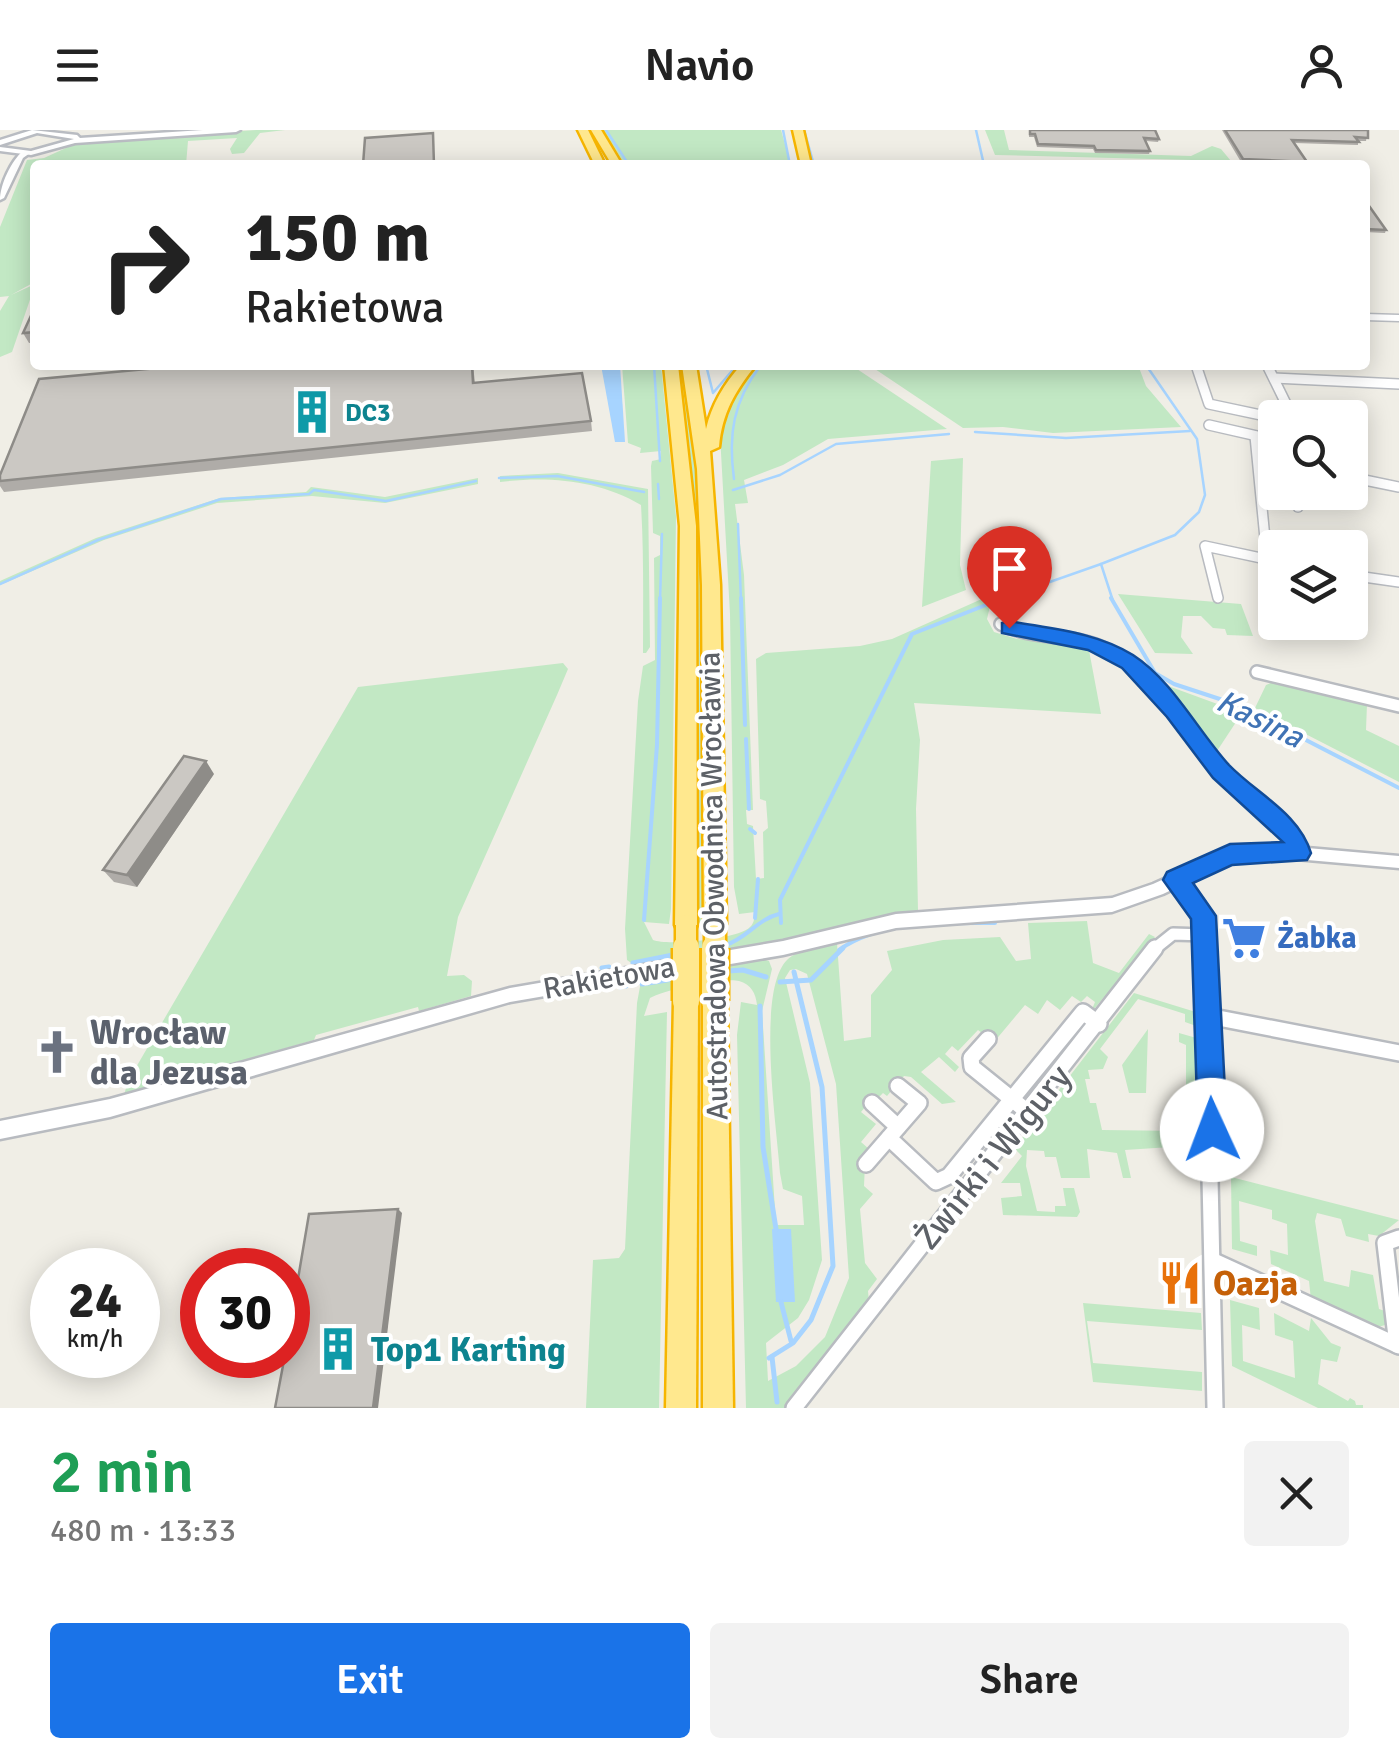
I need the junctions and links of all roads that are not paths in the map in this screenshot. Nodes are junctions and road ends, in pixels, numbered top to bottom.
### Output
1 (181, 130) edge
2 (236, 130) edge
3 (583, 130) edge
4 (596, 130) edge
5 (789, 130) edge
6 (798, 130) edge
7 (62, 140) junction
8 (6, 147) edge
9 (26, 153) junction
10 (598, 160) edge
11 (614, 160) edge
12 (795, 160) edge
13 (805, 160) edge
14 (0, 177) edge
15 (0, 198) edge
16 (1370, 316) edge
17 (1399, 318) edge
18 (672, 370) edge
19 (691, 370) edge
20 (745, 370) edge
21 (1198, 370) edge
22 (1270, 370) edge
23 (1274, 378) junction
24 (1399, 384) edge
25 (1284, 400) edge
26 (1258, 414) edge
27 (1209, 426) dead end
28 (1255, 436) junction
29 (1258, 437) edge
30 (705, 468) junction
31 (1368, 480) edge
32 (1399, 487) edge
33 (1267, 530) edge
34 (1258, 557) edge
35 (1368, 578) edge
36 (1399, 582) edge
37 (1218, 598) dead end
38 (1001, 624) dead end
39 (1257, 672) dead end
40 (1399, 706) edge
41 (1299, 853) junction
42 (1399, 862) edge
43 (1176, 880) junction
44 (1206, 935) junction
45 (1208, 1016) junction
46 (1099, 1024) junction
47 (988, 1039) dead end
48 (1399, 1053) edge
49 (898, 1086) dead end
50 (1012, 1100) junction
51 (872, 1103) dead end
52 (1029, 1113) junction
53 (0, 1130) edge
54 (893, 1132) junction
55 (866, 1164) dead end
56 (1399, 1238) edge
57 (1214, 1260) junction
58 (1398, 1346) edge
59 (681, 1408) edge
60 (718, 1408) edge
61 (794, 1408) edge
62 (1215, 1408) edge

1 - 7 main road
2 - 7 main road
3 - 10 highway
4 - 11 highway
5 - 12 highway
6 - 13 highway
7 - 8 main road
7 - 9 main road
8 - 9 main road
8 - 14 street
9 - 15 street
16 - 17 street
18 - 59 highway, Autostradowa Obwodnica Wrocławia, bridge
19 - 30 highway, Autostradowa Obwodnica Wrocławia
20 - 30 highway
21 - 26 street
22 - 23 street
23 - 24 street
23 - 25 street
27 - 28 street
28 - 29 street
28 - 33 street
30 - 60 highway, Autostradowa Obwodnica Wrocławia, bridge
31 - 32 street
34 - 37 street
35 - 36 street
38 - 41 street
39 - 40 street
41 - 42 street, Rakietowa
41 - 43 street, Rakietowa
43 - 44 street
43 - 53 street, Rakietowa
44 - 45 street
44 - 46 street, Żwirki i Wigury
45 - 48 street
45 - 57 street
46 - 50 street
46 - 52 street, Żwirki i Wigury
47 - 50 street
49 - 54 street
50 - 52 street
50 - 54 street
51 - 54 street
52 - 61 street, Żwirki i Wigury
54 - 55 street
56 - 58 street
57 - 58 street
57 - 62 street

